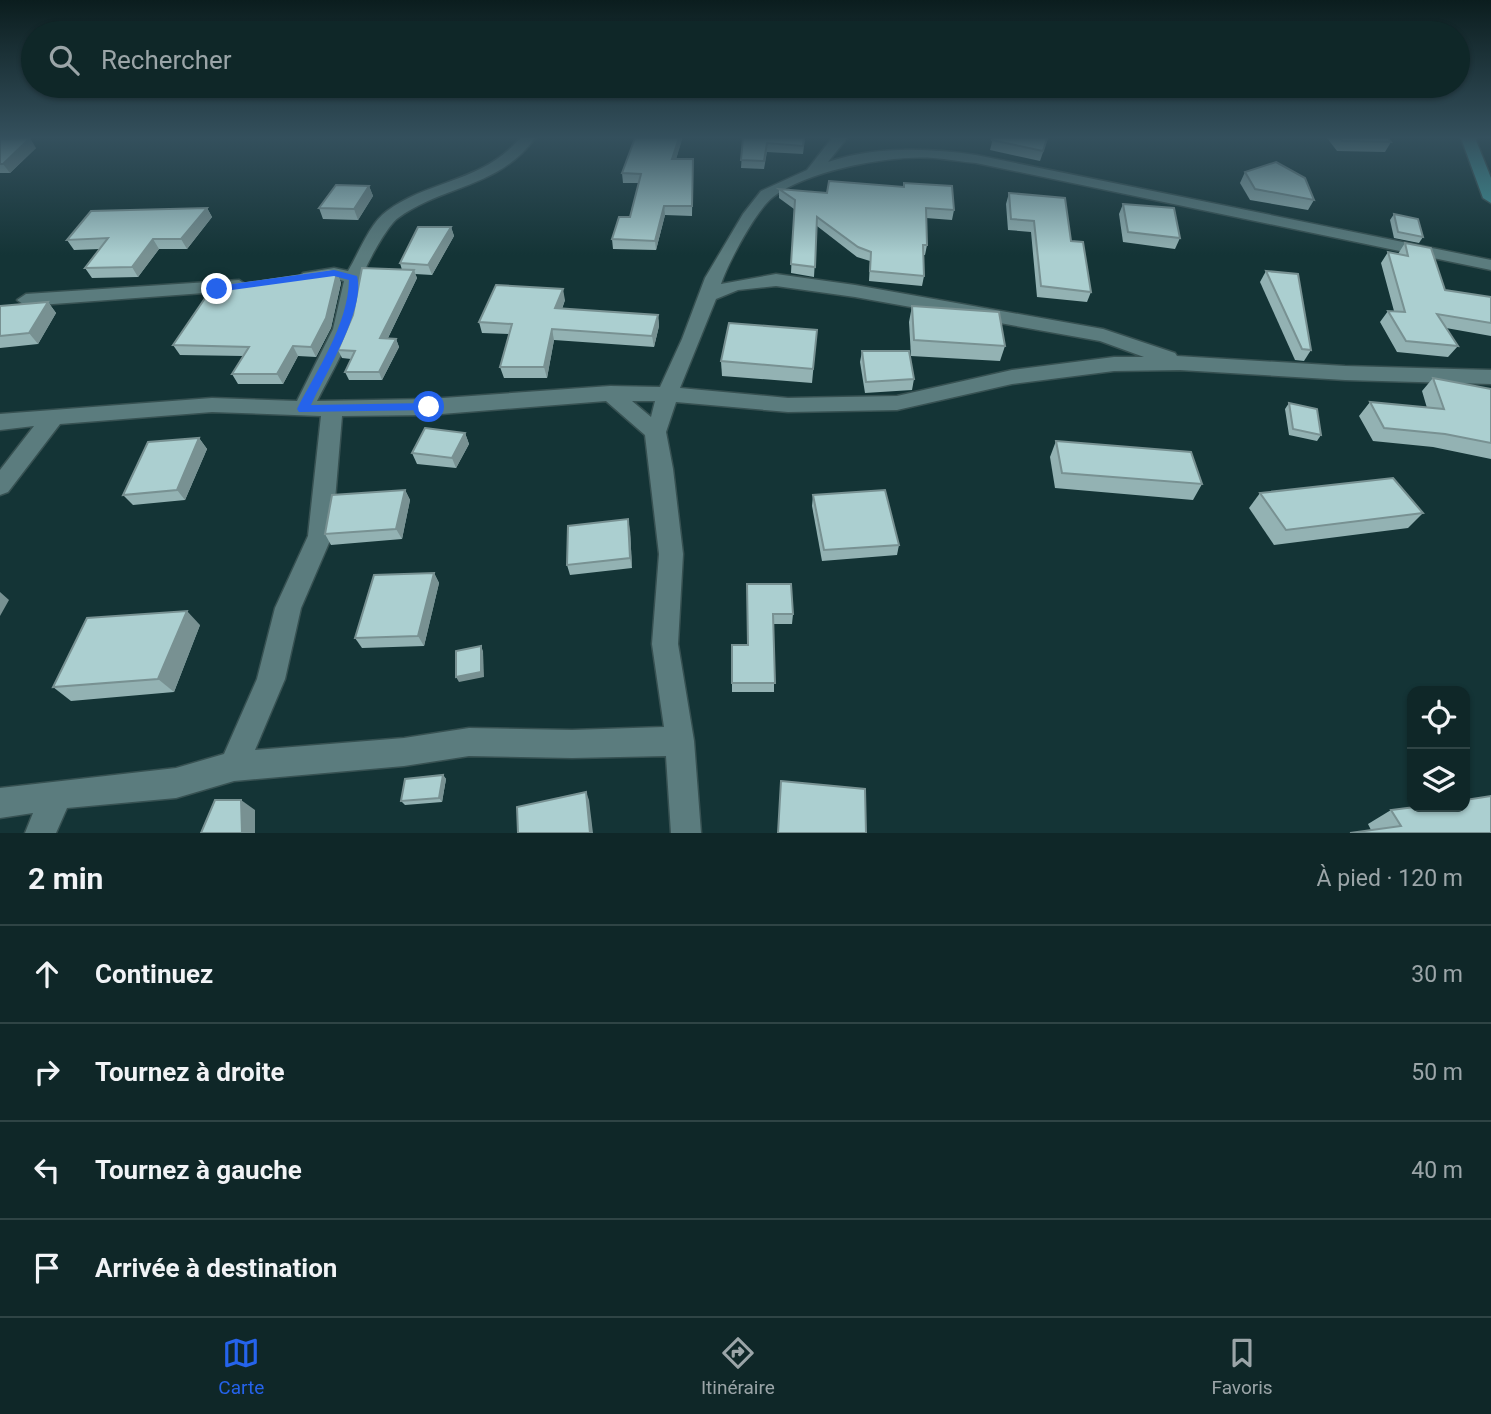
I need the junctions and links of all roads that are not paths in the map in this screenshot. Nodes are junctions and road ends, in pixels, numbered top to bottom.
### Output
1 (472, 177) edge
2 (803, 177) edge
3 (1058, 177) edge
4 (1483, 177) edge
5 (1491, 196) edge
6 (1491, 265) edge
7 (354, 278) junction
8 (295, 279) edge
9 (256, 284) edge
10 (708, 295) junction
11 (26, 300) dead end
12 (1180, 363) junction
13 (1491, 377) edge
14 (610, 393) junction
15 (667, 394) junction
16 (303, 409) junction
17 (332, 409) junction
18 (52, 419) junction
19 (0, 422) edge
20 (655, 432) junction
21 (0, 486) edge
22 (680, 741) junction
23 (234, 766) junction
24 (58, 795) junction
25 (0, 803) edge
26 (40, 833) edge
27 (686, 833) edge

1 - 7 street
2 - 10 street
3 - 6 street
4 - 5 main road
7 - 8 street
7 - 16 street
9 - 11 street
10 - 12 street
10 - 15 street
12 - 13 street
12 - 15 street
14 - 15 street
14 - 17 street
14 - 20 street
15 - 20 street
16 - 17 street
16 - 18 street
17 - 23 street
18 - 19 street
18 - 21 street
20 - 22 street
22 - 23 street
22 - 27 street
23 - 24 street
24 - 25 street
24 - 26 street

